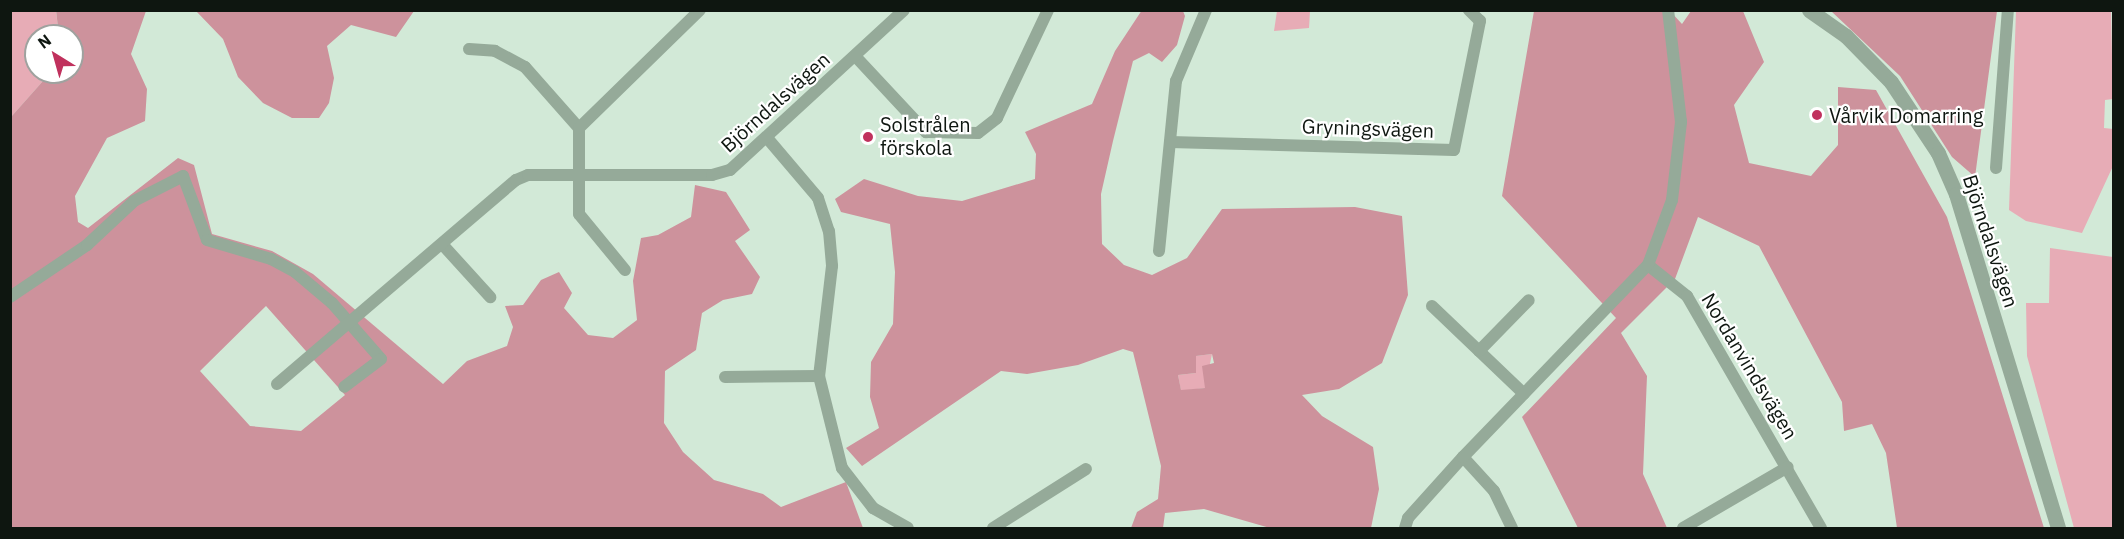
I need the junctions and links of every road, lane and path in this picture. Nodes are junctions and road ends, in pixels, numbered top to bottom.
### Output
1 (700, 10) edge
2 (904, 10) edge
3 (1048, 10) edge
4 (1206, 10) edge
5 (1469, 10) edge
6 (1668, 10) edge
7 (1809, 10) edge
8 (2008, 10) edge
9 (469, 49) dead end
10 (856, 57) junction
11 (579, 128) junction
12 (768, 139) junction
13 (1170, 142) junction
14 (1996, 168) dead end
15 (580, 174) junction
16 (442, 244) junction
17 (1159, 251) dead end
18 (1648, 265) junction
19 (625, 270) dead end
20 (10, 297) edge
21 (490, 297) dead end
22 (1529, 300) dead end
23 (1432, 306) dead end
24 (352, 325) junction
25 (1479, 351) junction
26 (819, 376) junction
27 (725, 377) dead end
28 (277, 384) dead end
29 (344, 387) dead end
30 (1524, 394) junction
31 (1463, 457) junction
32 (1788, 467) junction
33 (1086, 469) dead end
34 (908, 528) edge
35 (993, 528) edge
36 (1405, 528) edge
37 (1512, 528) edge
38 (1683, 528) edge
39 (1821, 528) edge
40 (2058, 528) edge

1 - 11 street
2 - 10 street, Björndalsvägen
3 - 10 street
4 - 13 street
5 - 13 street, Gryningsvägen
6 - 18 street
7 - 40 street, Björndalsvägen
8 - 14 street
9 - 11 street
10 - 12 street, Björndalsvägen
11 - 15 street
12 - 15 street, Björndalsvägen
12 - 26 street
13 - 17 street
15 - 16 street, Björndalsvägen
15 - 19 street
16 - 21 street
16 - 24 street, Björndalsvägen
18 - 30 street
18 - 32 street, Nordanvindsvägen
20 - 24 street
22 - 25 street
23 - 25 street
24 - 28 street, Björndalsvägen
24 - 29 street
25 - 30 street
26 - 27 street
26 - 34 street
30 - 31 street
31 - 36 street
31 - 37 street
32 - 38 street, Nordanvindsvägen
32 - 39 street, Nordanvindsvägen
33 - 35 street

